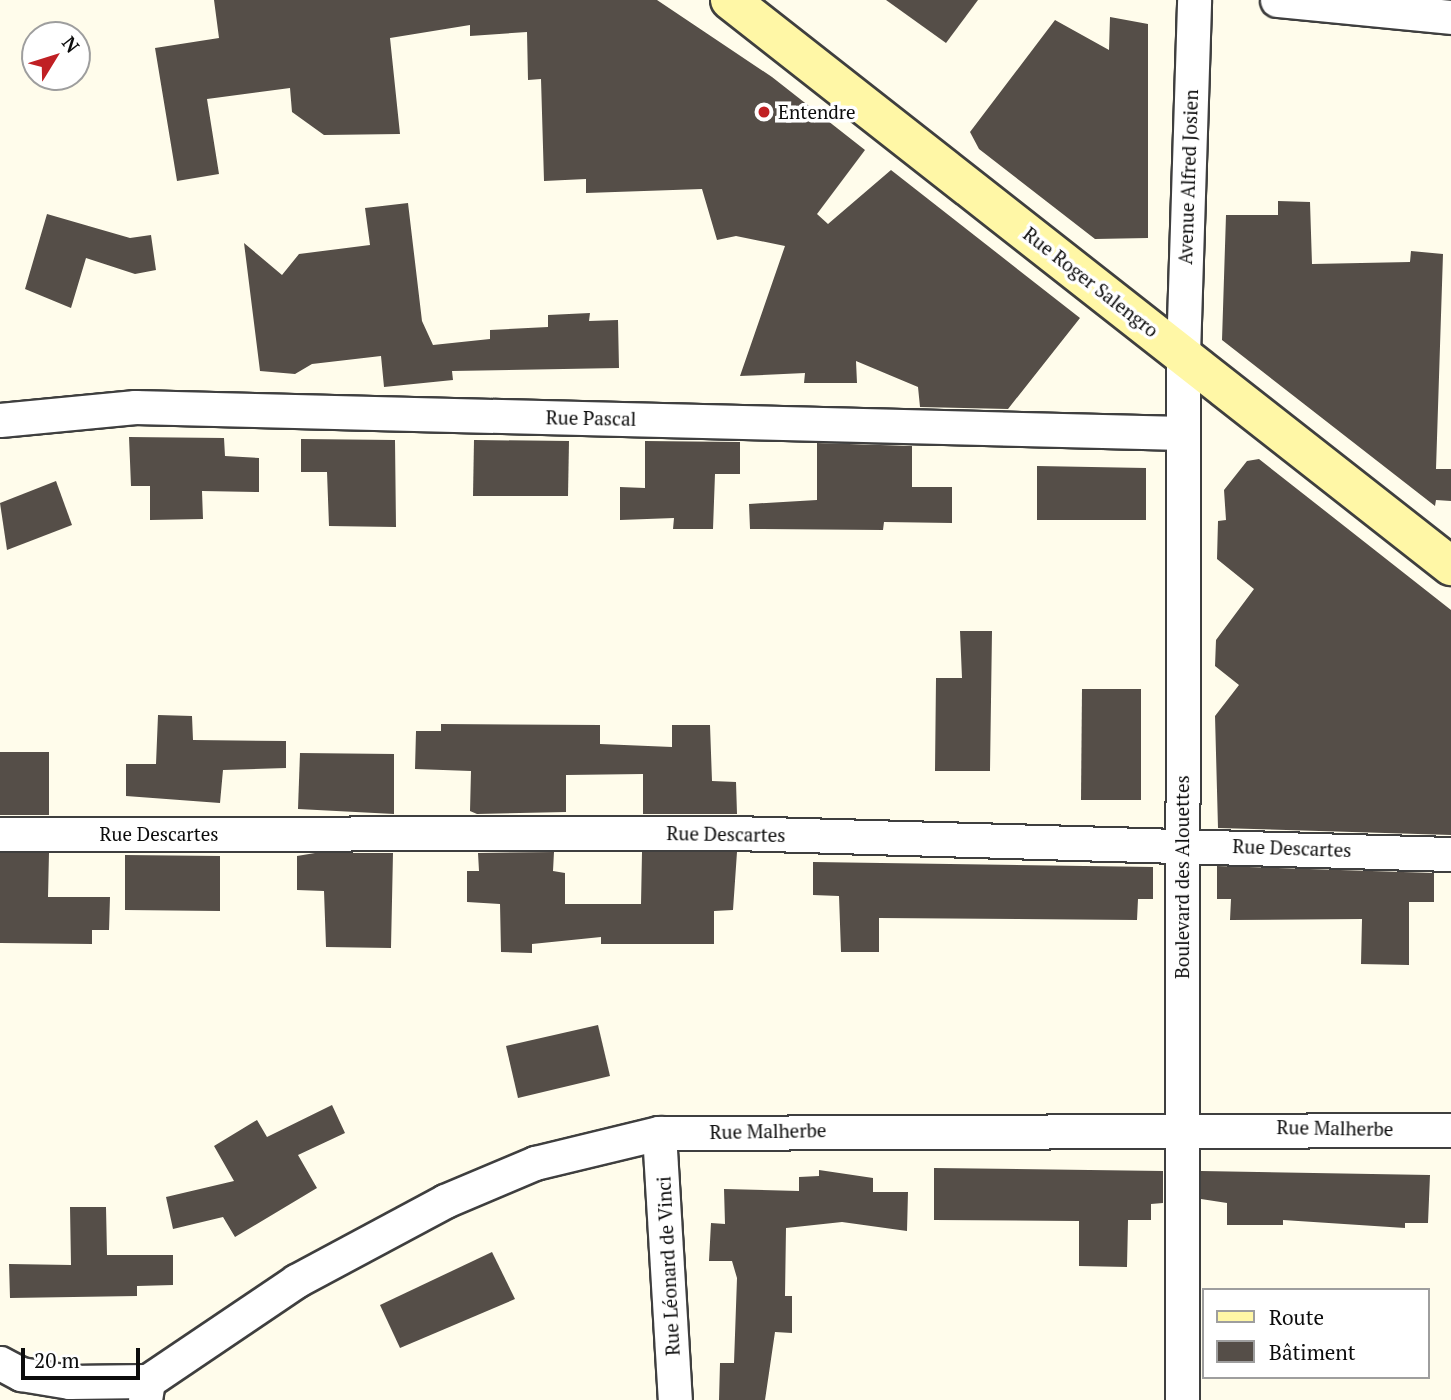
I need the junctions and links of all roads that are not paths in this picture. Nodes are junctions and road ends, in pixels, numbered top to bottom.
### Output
1 (730, 0) edge
2 (1194, 0) edge
3 (1277, 0) edge
4 (1451, 17) edge
5 (1183, 354) junction
6 (0, 420) edge
7 (1183, 433) junction
8 (1451, 566) edge
9 (0, 834) edge
10 (1181, 844) junction
11 (1451, 854) edge
12 (1183, 1126) junction
13 (1451, 1130) edge
14 (659, 1133) junction
15 (13, 1379) edge
16 (147, 1390) edge
17 (675, 1400) edge
18 (1182, 1400) edge

1 - 5 street, Rue Roger Salengro
2 - 5 street, Avenue Alfred Josien
3 - 4 street
5 - 7 street, Boulevard des Alouettes
5 - 8 street, Rue Roger Salengro
6 - 7 street, Rue Pascal
7 - 10 street, Boulevard des Alouettes
9 - 10 street, Rue Descartes
10 - 11 street, Rue Descartes
10 - 12 street, Boulevard des Alouettes
12 - 13 street, Rue Malherbe
12 - 14 street, Rue Malherbe
12 - 18 street, Boulevard des Alouettes
14 - 16 street, Rue Malherbe
14 - 17 street, Rue Léonard de Vinci
15 - 16 street

